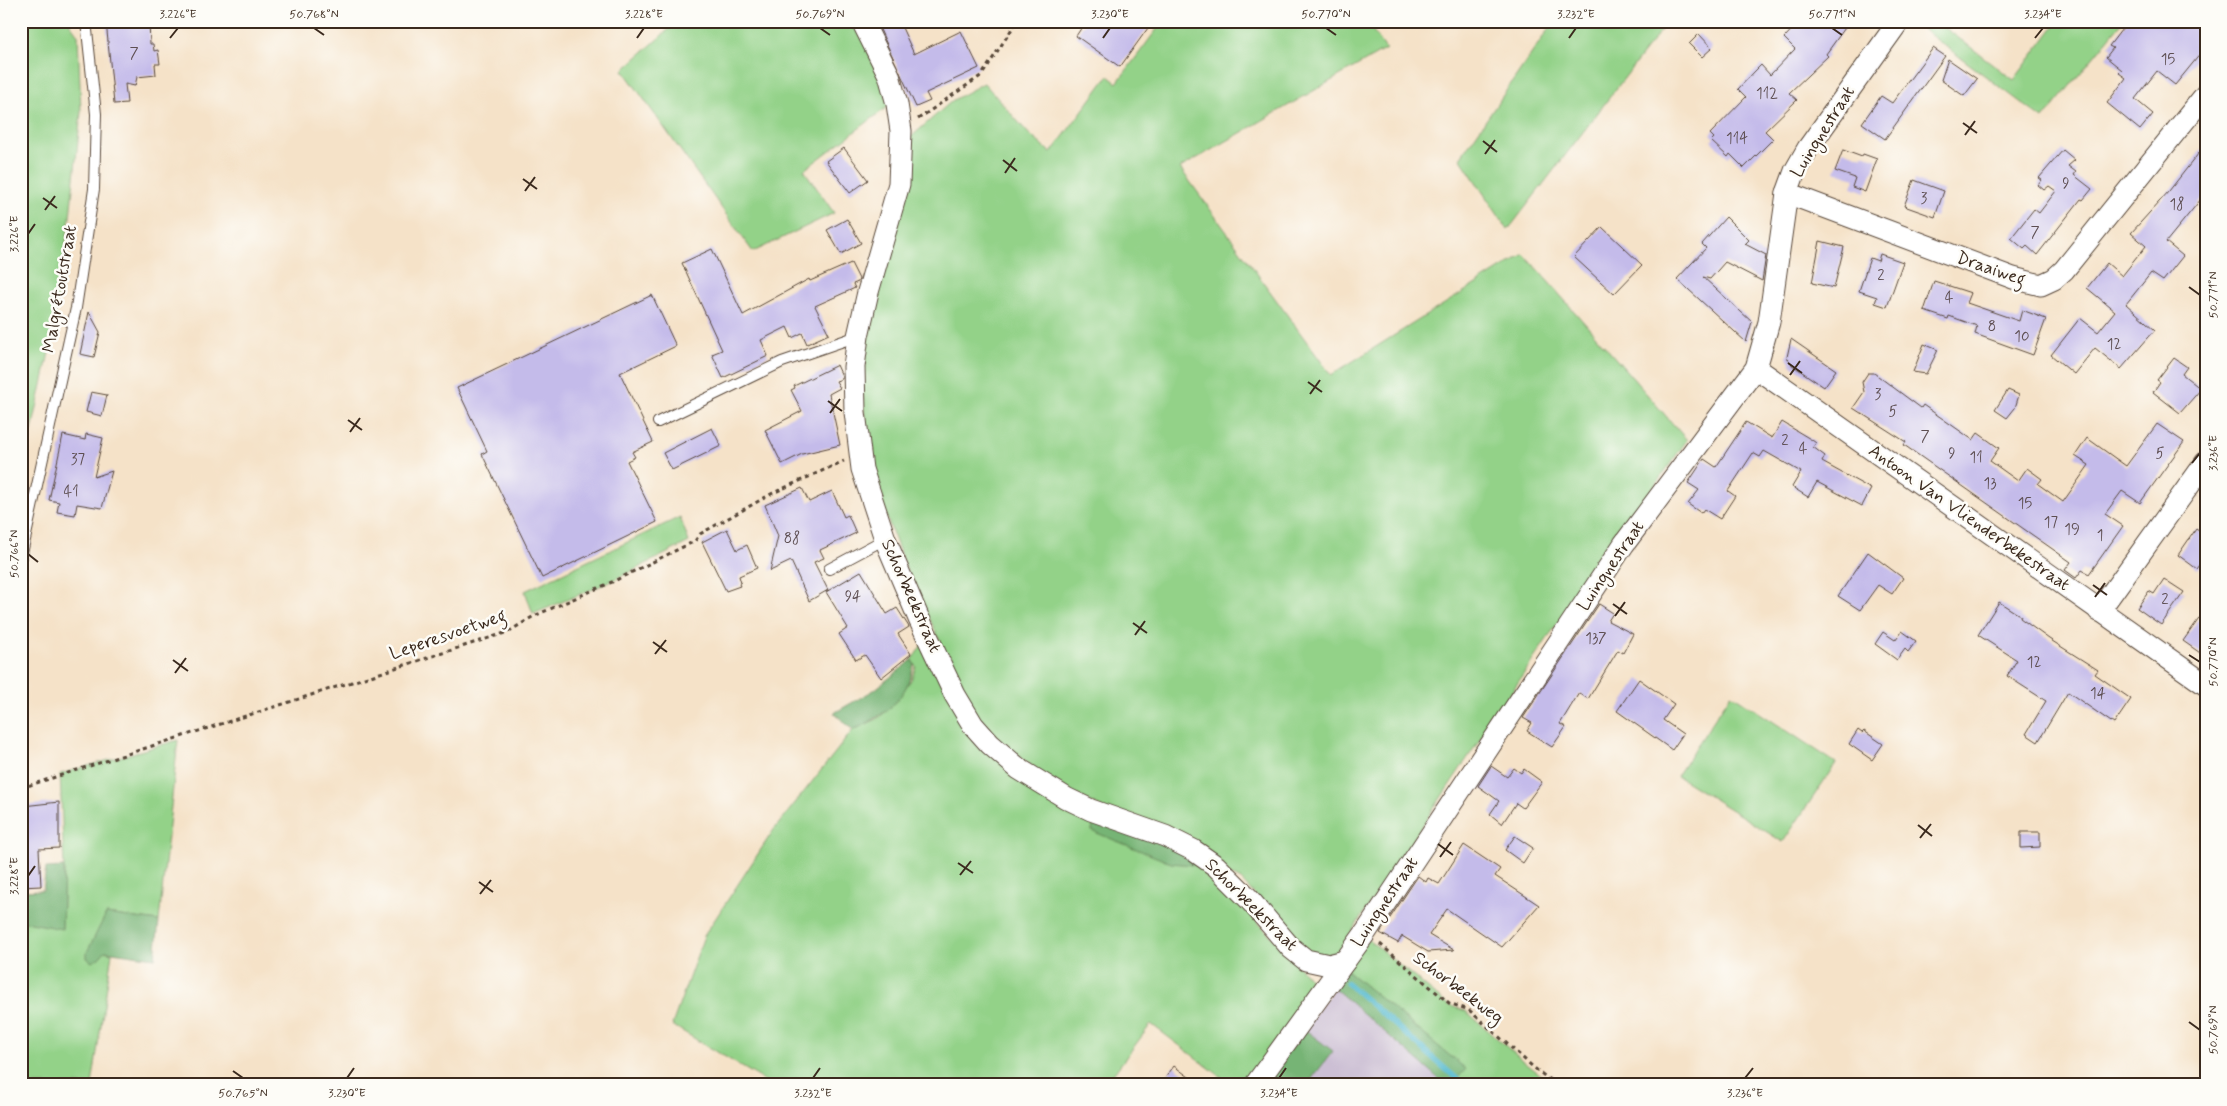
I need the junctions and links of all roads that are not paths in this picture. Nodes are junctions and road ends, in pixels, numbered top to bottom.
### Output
1 (86, 21) edge
2 (862, 21) edge
3 (1899, 21) edge
4 (2206, 94) edge
5 (1787, 193) junction
6 (858, 336) junction
7 (1756, 368) junction
8 (658, 422) dead end
9 (2206, 462) edge
10 (885, 539) junction
11 (21, 558) edge
12 (829, 569) dead end
13 (2099, 611) junction
14 (2206, 685) edge
15 (1344, 961) junction
16 (1255, 1085) edge

1 - 11 lane, Malgrétoutstraat
2 - 6 street, Schorbeekstraat
3 - 5 street, Luingnestraat
4 - 5 street, Draaiweg
5 - 7 street, Luingnestraat
6 - 8 lane
6 - 10 street, Schorbeekstraat
7 - 13 street, Antoon Van Vlienderbekestraat
7 - 15 street, Luingnestraat
9 - 13 street
10 - 12 lane
10 - 15 street, Schorbeekstraat
13 - 14 street, Antoon Van Vlienderbekestraat
15 - 16 street, Luingnestraat

